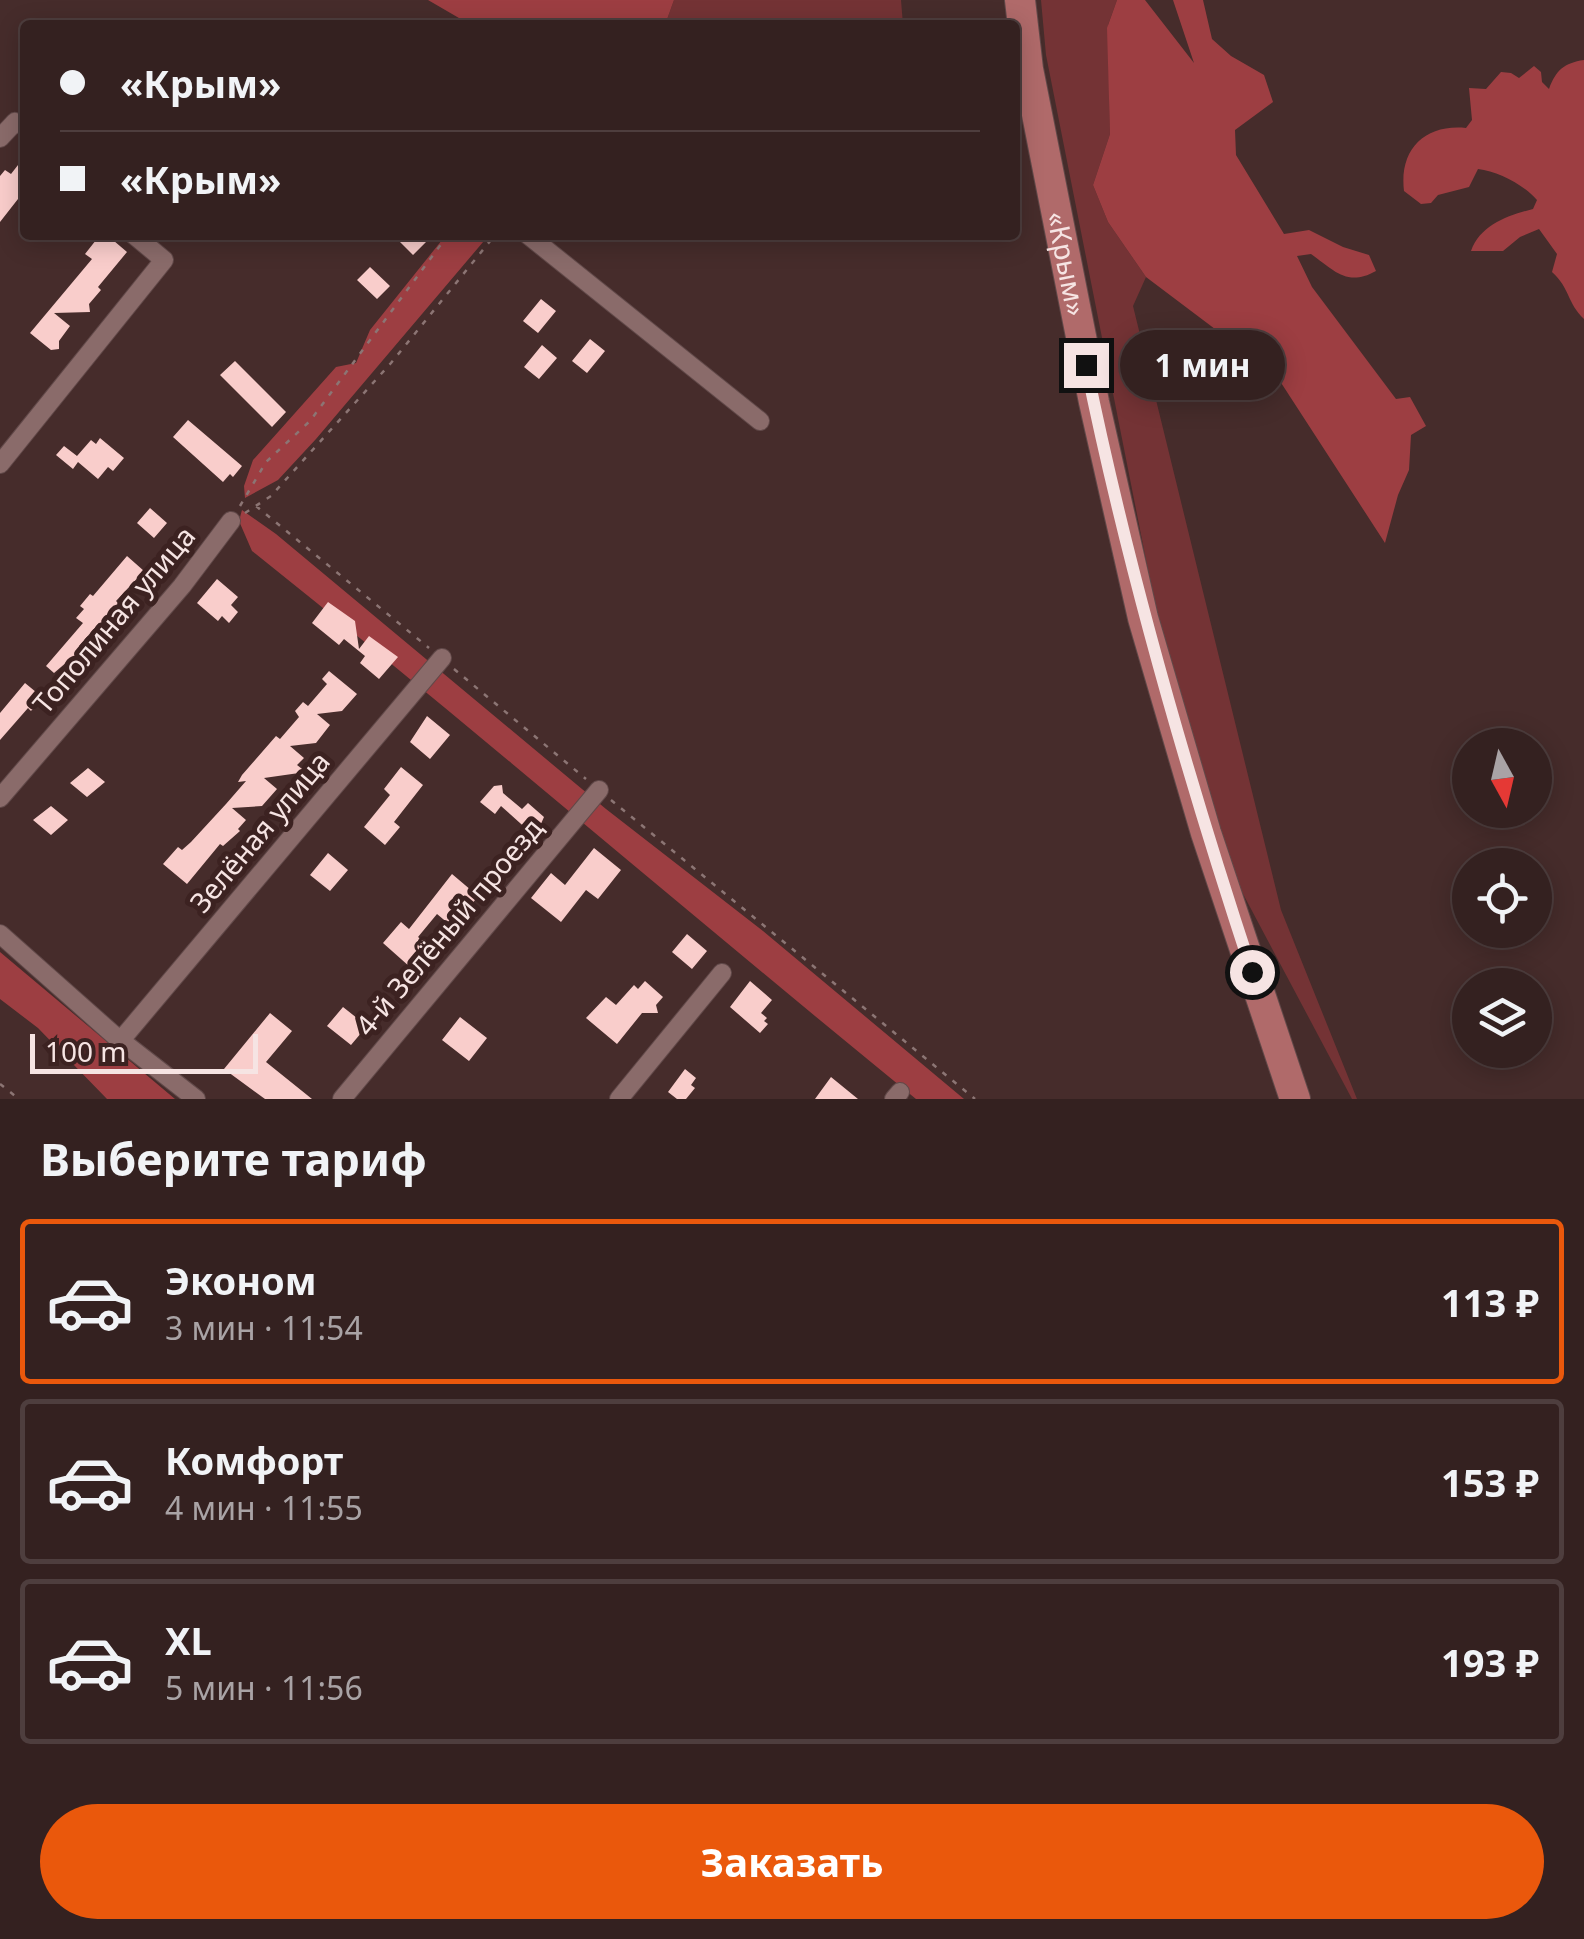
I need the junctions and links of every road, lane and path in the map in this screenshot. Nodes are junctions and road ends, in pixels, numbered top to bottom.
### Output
1 (1020, 0) edge
2 (1020, 84) edge
3 (20, 124) edge
4 (0, 138) edge
5 (140, 240) edge
6 (444, 240) edge
7 (491, 240) edge
8 (534, 240) edge
9 (760, 422) dead end
10 (0, 464) edge
11 (256, 506) junction
12 (231, 521) junction
13 (442, 658) junction
14 (599, 790) junction
15 (0, 798) edge
16 (0, 934) edge
17 (722, 974) dead end
18 (121, 1040) junction
19 (0, 1084) edge
20 (19, 1099) edge
21 (196, 1099) edge
22 (342, 1099) edge
23 (619, 1099) edge
24 (975, 1099) edge
25 (1286, 1099) edge
26 (1296, 1099) edge

1 - 26 highway, «Крым»
2 - 25 highway
3 - 4 street
5 - 10 street
6 - 12 path
7 - 11 path
8 - 9 street
11 - 12 path
11 - 13 path
12 - 15 street, Тополиная улица
13 - 14 path
13 - 18 street, Зелёная улица
14 - 22 street, 4-й Зелёный проезд
14 - 24 path
16 - 18 street
17 - 23 street
18 - 21 street
19 - 20 path

